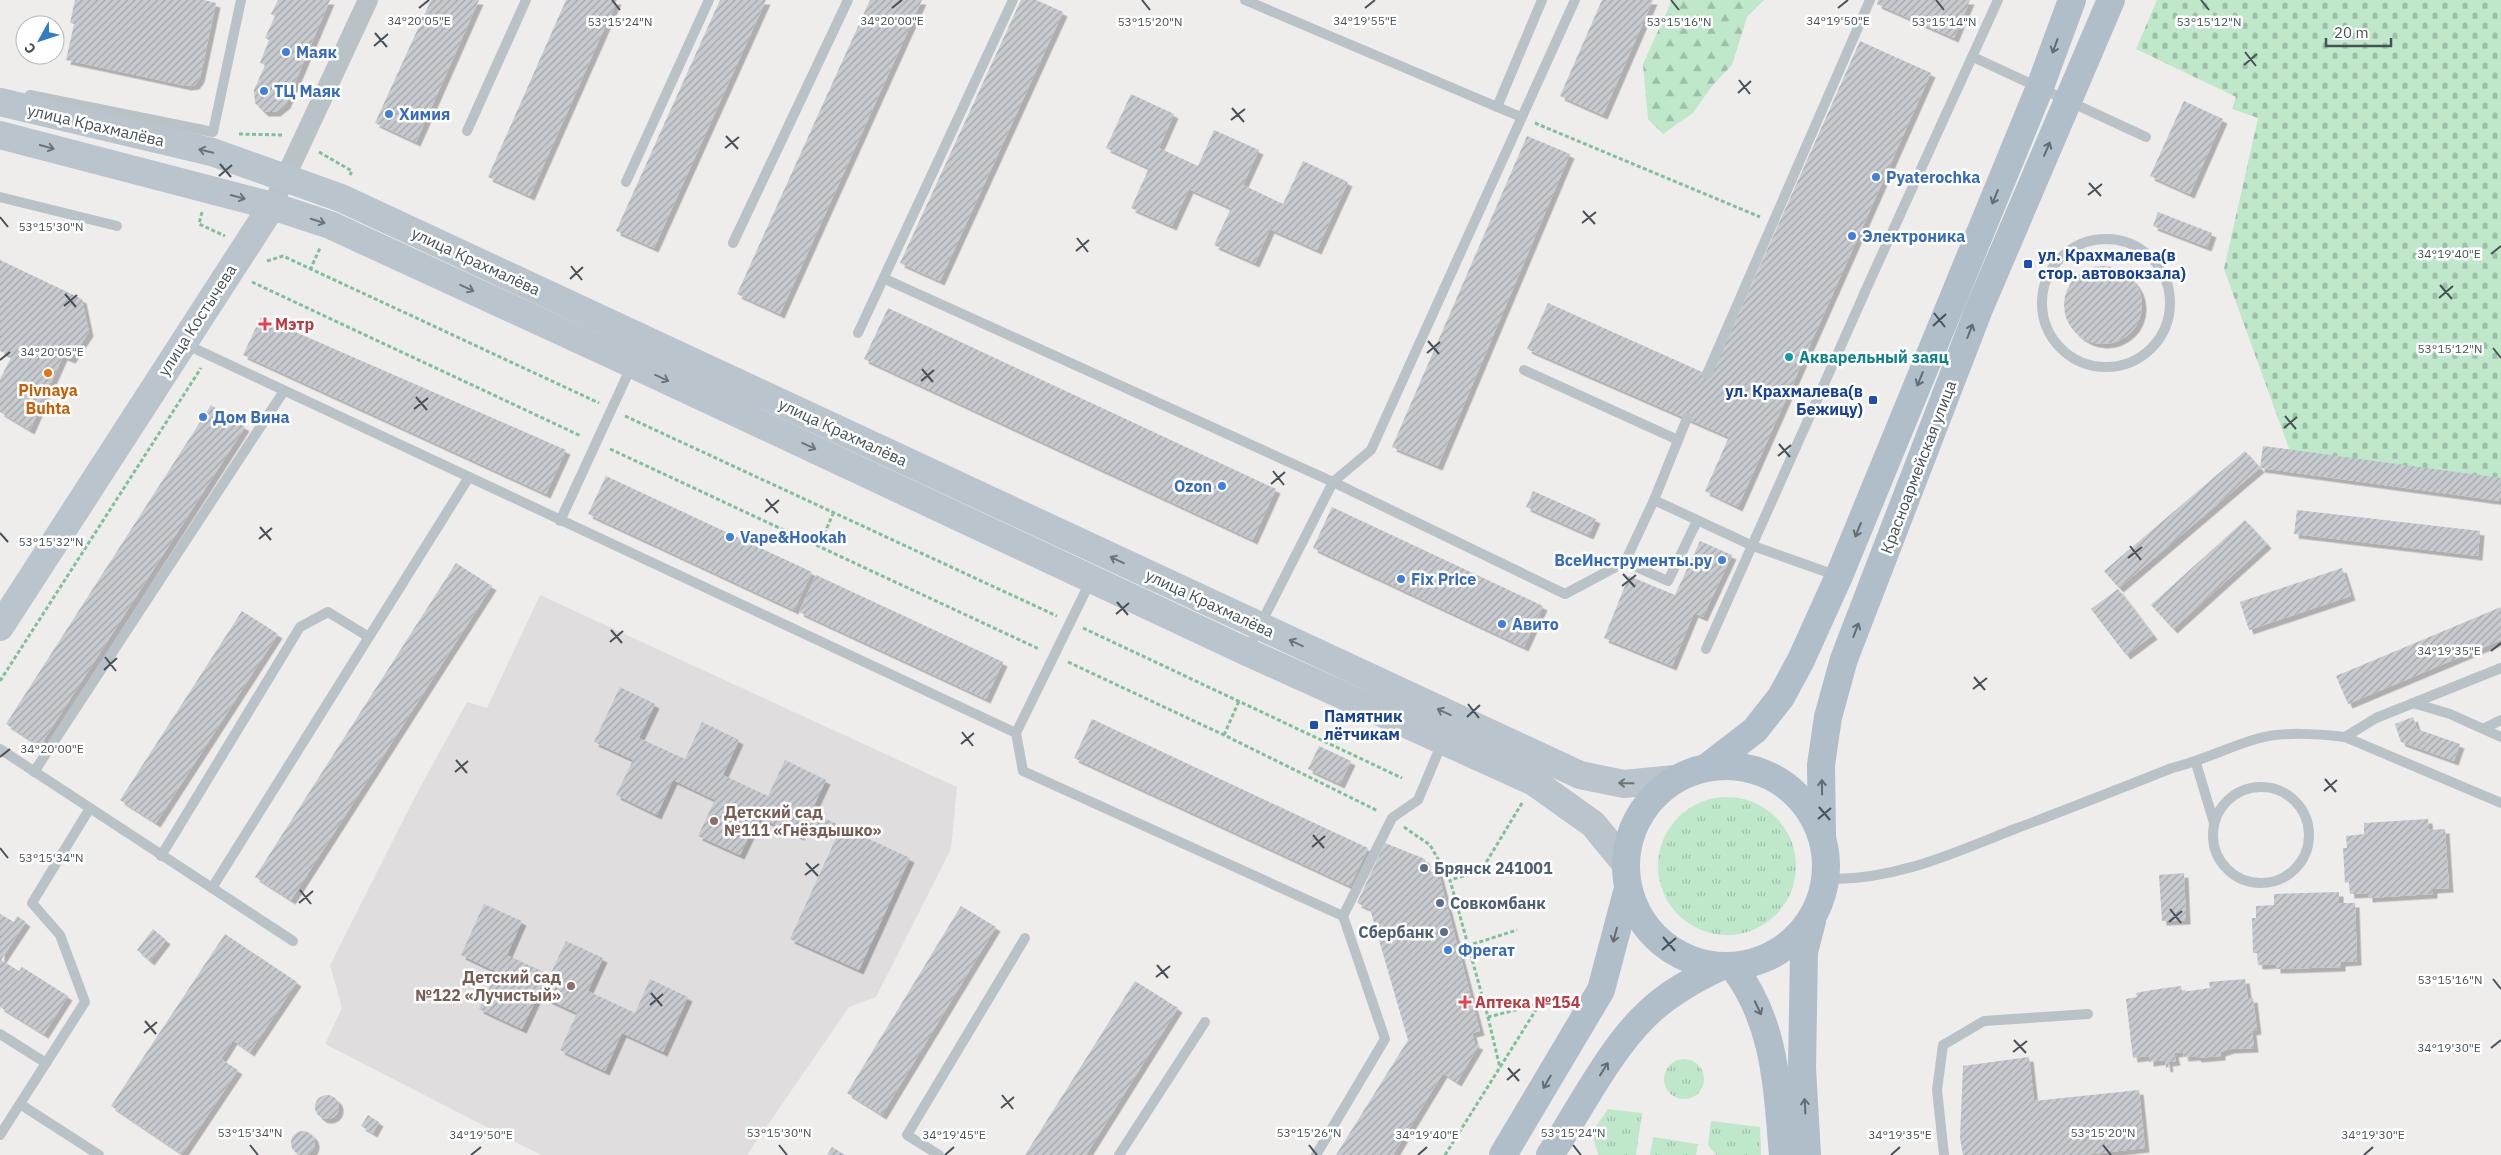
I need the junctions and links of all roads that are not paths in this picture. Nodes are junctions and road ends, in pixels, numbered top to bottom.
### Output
1 (241, 0) edge
2 (368, 0) edge
3 (526, 0) edge
4 (709, 0) edge
5 (848, 0) edge
6 (1013, 0) edge
7 (1244, 0) edge
8 (1542, 0) edge
9 (1575, 0) edge
10 (1870, 0) edge
11 (1998, 0) edge
12 (2072, 0) edge
13 (2110, 0) edge
14 (1973, 57) junction
15 (2040, 87) junction
16 (10, 98) edge
17 (2068, 99) junction
18 (1496, 107) junction
19 (1521, 117) junction
20 (467, 131) dead end
21 (0, 135) edge
22 (2146, 137) dead end
23 (285, 178) junction
24 (626, 182) dead end
25 (0, 197) edge
26 (272, 206) junction
27 (117, 226) dead end
28 (2102, 239) joint
29 (733, 243) dead end
30 (885, 279) junction
31 (858, 333) dead end
32 (182, 342) junction
33 (632, 364) junction
34 (1524, 370) dead end
35 (1707, 374) dead end
36 (284, 391) junction
37 (1687, 418) dead end
38 (1678, 440) junction
39 (469, 477) junction
40 (1332, 482) junction
41 (1654, 500) junction
42 (560, 521) junction
43 (1697, 521) junction
44 (1754, 546) junction
45 (1625, 562) junction
46 (1839, 576) junction
47 (1092, 579) junction
48 (6, 612) edge
49 (1260, 626) junction
50 (369, 638) junction
51 (1706, 649) dead end
52 (1247, 652) junction
53 (2501, 668) edge
54 (2413, 703) junction
55 (2501, 720) edge
56 (2486, 728) junction
57 (1016, 734) junction
58 (2345, 737) junction
59 (2501, 737) edge
60 (1443, 742) junction
61 (0, 749) edge
62 (2196, 763) junction
63 (1706, 767) junction
64 (34, 772) junction
65 (1675, 779) junction
66 (2501, 803) edge
67 (90, 808) junction
68 (2214, 823) junction
69 (1822, 836) junction
70 (161, 856) junction
71 (1626, 876) junction
72 (1826, 879) junction
73 (212, 888) junction
74 (1343, 916) junction
75 (1813, 917) junction
76 (1025, 938) dead end
77 (293, 941) dead end
78 (1726, 967) junction
79 (2088, 1014) dead end
80 (1204, 1022) dead end
81 (0, 1034) edge
82 (46, 1063) junction
83 (20, 1104) junction
84 (0, 1135) edge
85 (100, 1155) edge
86 (939, 1155) edge
87 (1119, 1155) edge
88 (1316, 1155) edge
89 (1503, 1155) edge
90 (1550, 1155) edge
91 (1783, 1155) edge
92 (1808, 1155) edge
93 (1944, 1155) edge

1 - 16 lane
2 - 23 street, улица Костычева
3 - 20 lane
4 - 24 lane
5 - 29 lane
6 - 30 lane
7 - 18 lane
8 - 18 lane
9 - 19 lane
10 - 35 lane
11 - 14 lane
12 -> 15 main road, Красноармейская улица
13 - 17 main road, Красноармейская улица
14 - 15 lane
14 - 44 lane
15 - 17 lane
15 -> 46 main road, Красноармейская улица
23 -> 16 main road, улица Крахмалёва
17 - 22 lane
69 -> 17 main road, Красноармейская улица
18 - 19 lane
19 - 40 lane
21 -> 26 main road, улица Крахмалёва
23 - 26 street, улица Костычева
49 -> 23 main road, улица Крахмалёва
25 - 27 lane
26 - 32 main road, улица Костычева
26 -> 33 main road, улица Крахмалёва
28 - 28 lane
30 - 31 lane
30 - 40 lane
32 - 36 lane
32 - 48 main road, улица Костычева
33 - 42 lane
33 -> 47 main road, улица Крахмалёва
34 - 38 lane
36 - 39 lane
36 - 64 lane
37 - 38 lane
38 - 41 lane
39 - 42 lane
39 - 50 lane
40 - 45 lane
40 - 49 lane
41 - 43 lane
41 - 45 lane
42 - 57 lane
43 - 44 lane
43 - 45 lane
44 - 46 lane
44 - 51 lane
46 - 63 main road, Красноармейская улица
47 - 52 main road, улица Крахмалёва
47 - 57 lane
49 - 52 lane
65 -> 49 main road, улица Крахмалёва
50 - 70 lane
50 - 73 lane
52 - 60 main road, улица Крахмалёва
53 - 54 lane
54 - 56 lane
54 - 58 lane
55 - 56 lane
56 - 59 lane
57 - 74 lane
58 - 62 lane
58 - 66 lane
60 - 71 main road, улица Крахмалёва
60 - 74 lane
61 - 64 lane
62 - 68 lane
62 - 72 lane
63 - 65 main road
63 - 69 main road
64 - 67 lane
65 - 71 main road
67 - 70 lane
67 - 82 lane
68 - 68 lane
69 - 72 main road
70 - 73 lane
71 - 78 main road
71 -> 89 main road
72 - 75 main road
73 - 77 lane
74 - 88 lane
75 - 78 main road
92 -> 75 main road
76 - 86 lane
90 -> 78 main road
78 -> 91 main road
79 - 93 lane
80 - 87 lane
81 - 82 lane
82 - 83 lane
83 - 84 lane
83 - 85 lane

